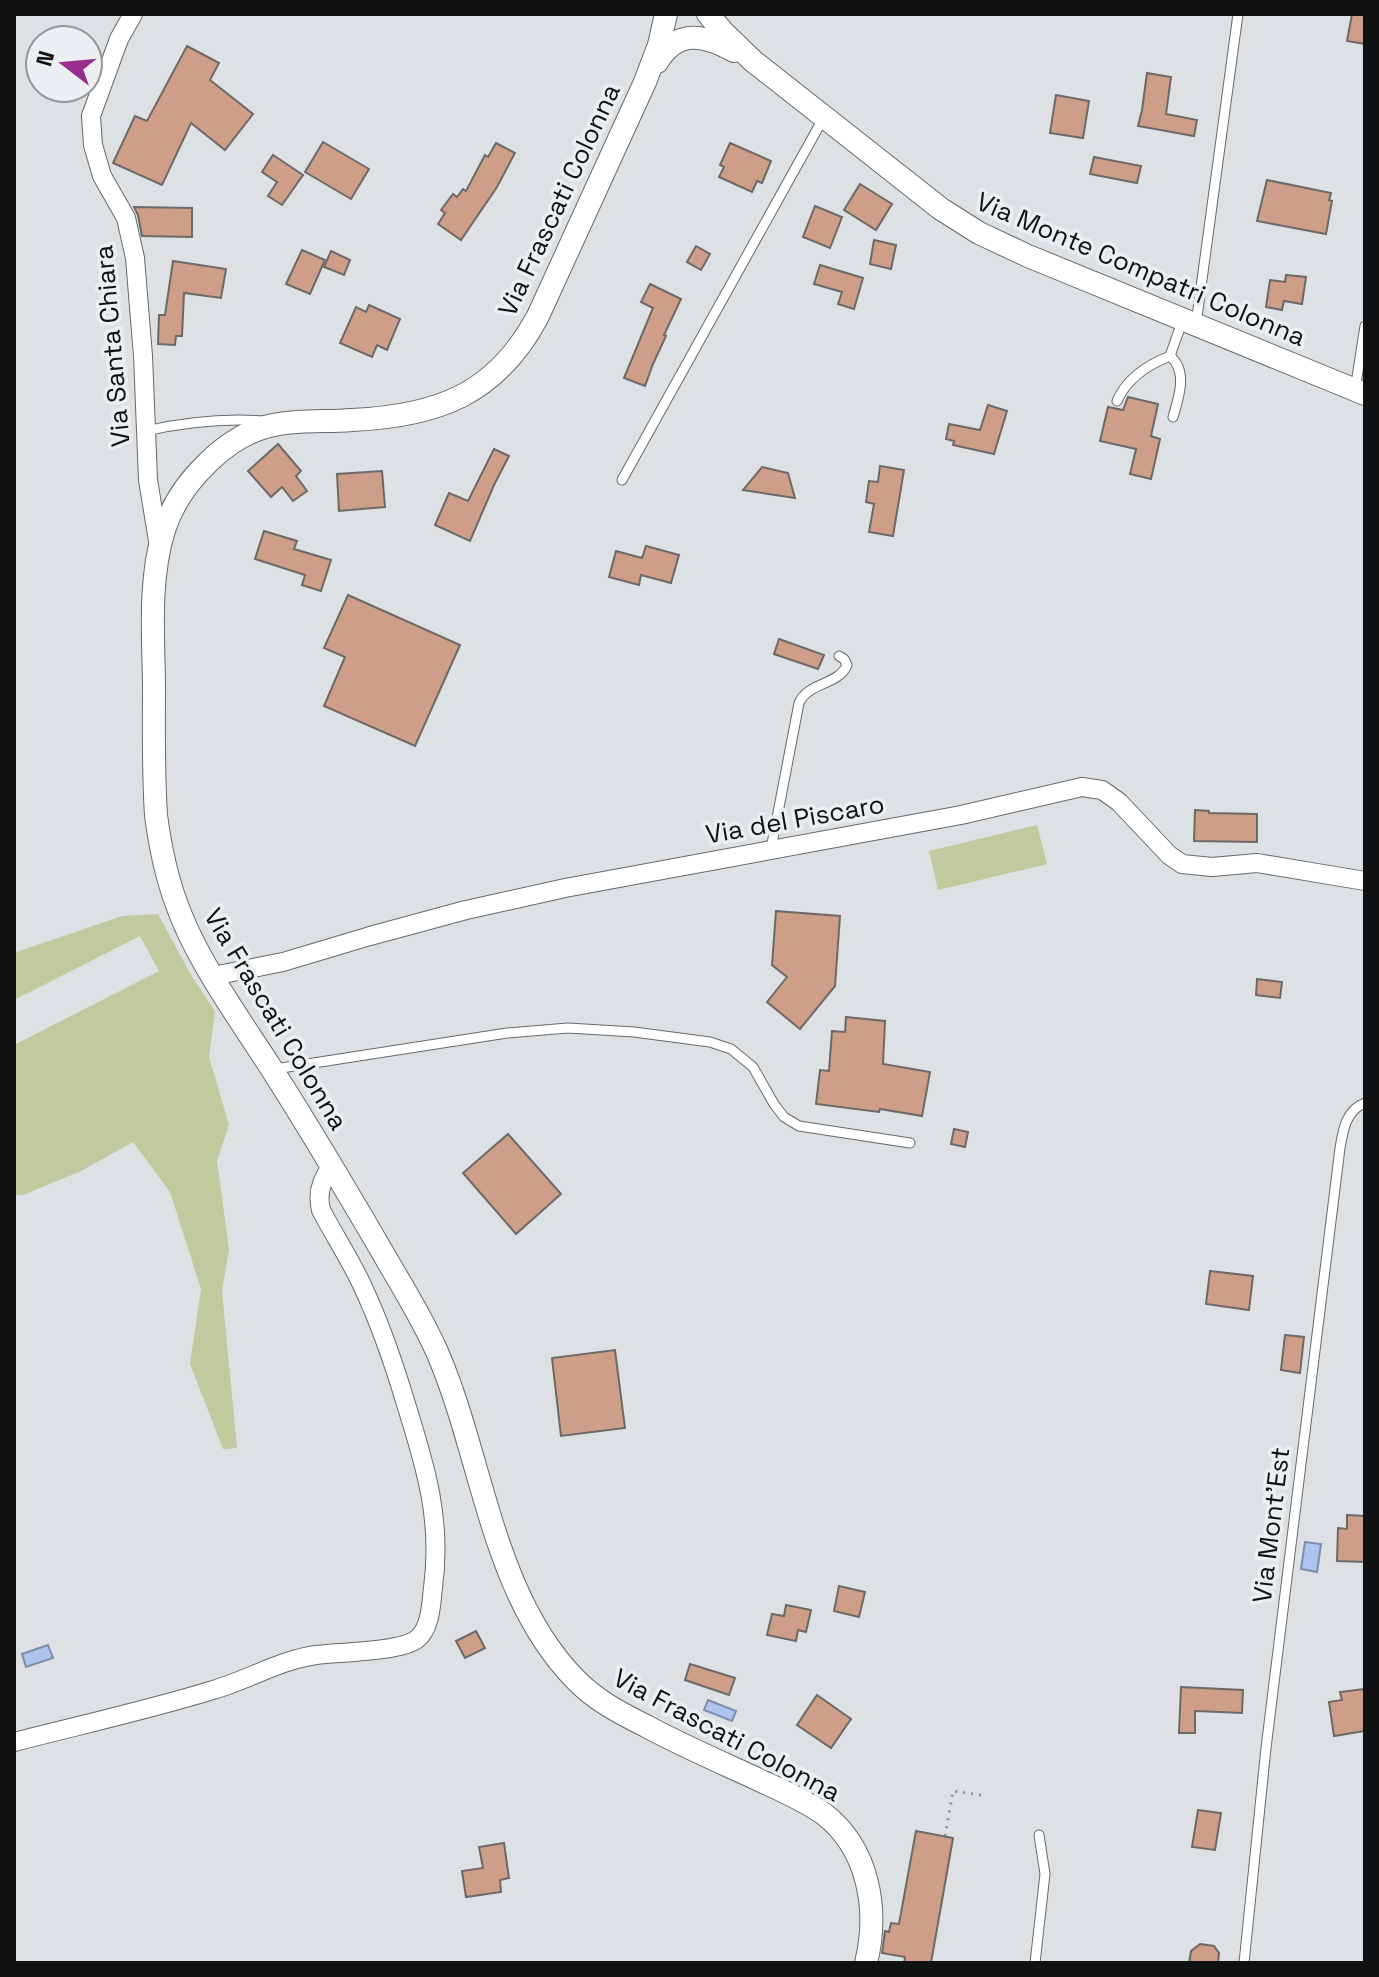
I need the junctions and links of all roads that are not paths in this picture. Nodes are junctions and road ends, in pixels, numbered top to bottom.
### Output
1 (133, 14) edge
2 (666, 14) edge
3 (708, 14) edge
4 (1238, 14) edge
5 (692, 37) junction
6 (753, 61) junction
7 (645, 82) junction
8 (824, 117) junction
9 (1189, 322) junction
10 (1365, 326) edge
11 (1170, 356) junction
12 (1360, 392) edge
13 (1117, 401) dead end
14 (1173, 417) dead end
15 (288, 423) junction
16 (146, 431) junction
17 (622, 480) dead end
18 (159, 547) junction
19 (839, 656) dead end
20 (771, 849) junction
21 (1365, 881) edge
22 (213, 976) junction
23 (272, 1069) junction
24 (1365, 1103) edge
25 (910, 1143) dead end
26 (331, 1167) junction
27 (14, 1742) edge
28 (1039, 1835) dead end
29 (866, 1963) edge
30 (1035, 1963) edge
31 (1244, 1963) edge

1 - 16 street, Via Santa Chiara
2 - 5 street
2 - 7 street, Via Frascati Colonna
3 - 6 street
4 - 9 lane
5 - 6 street
5 - 7 street
6 - 8 street, Via Monte Compatri Colonna
7 - 15 street, Via Frascati Colonna
8 - 9 street, Via Monte Compatri Colonna
8 - 17 lane
9 - 11 lane
9 - 12 street, Via Monte Compatri Colonna
10 - 12 lane
11 - 13 lane
11 - 14 lane
15 - 16 lane
15 - 18 street, Via Frascati Colonna
16 - 18 street, Via Santa Chiara
18 - 22 street, Via Frascati Colonna
19 - 20 lane
20 - 21 street, Via del Piscaro
20 - 22 street, Via del Piscaro
22 - 23 street, Via Frascati Colonna
23 - 25 lane
23 - 26 street, Via Frascati Colonna
24 - 31 lane, Via Mont'Est
26 - 27 street
26 - 29 street, Via Frascati Colonna
28 - 30 lane

